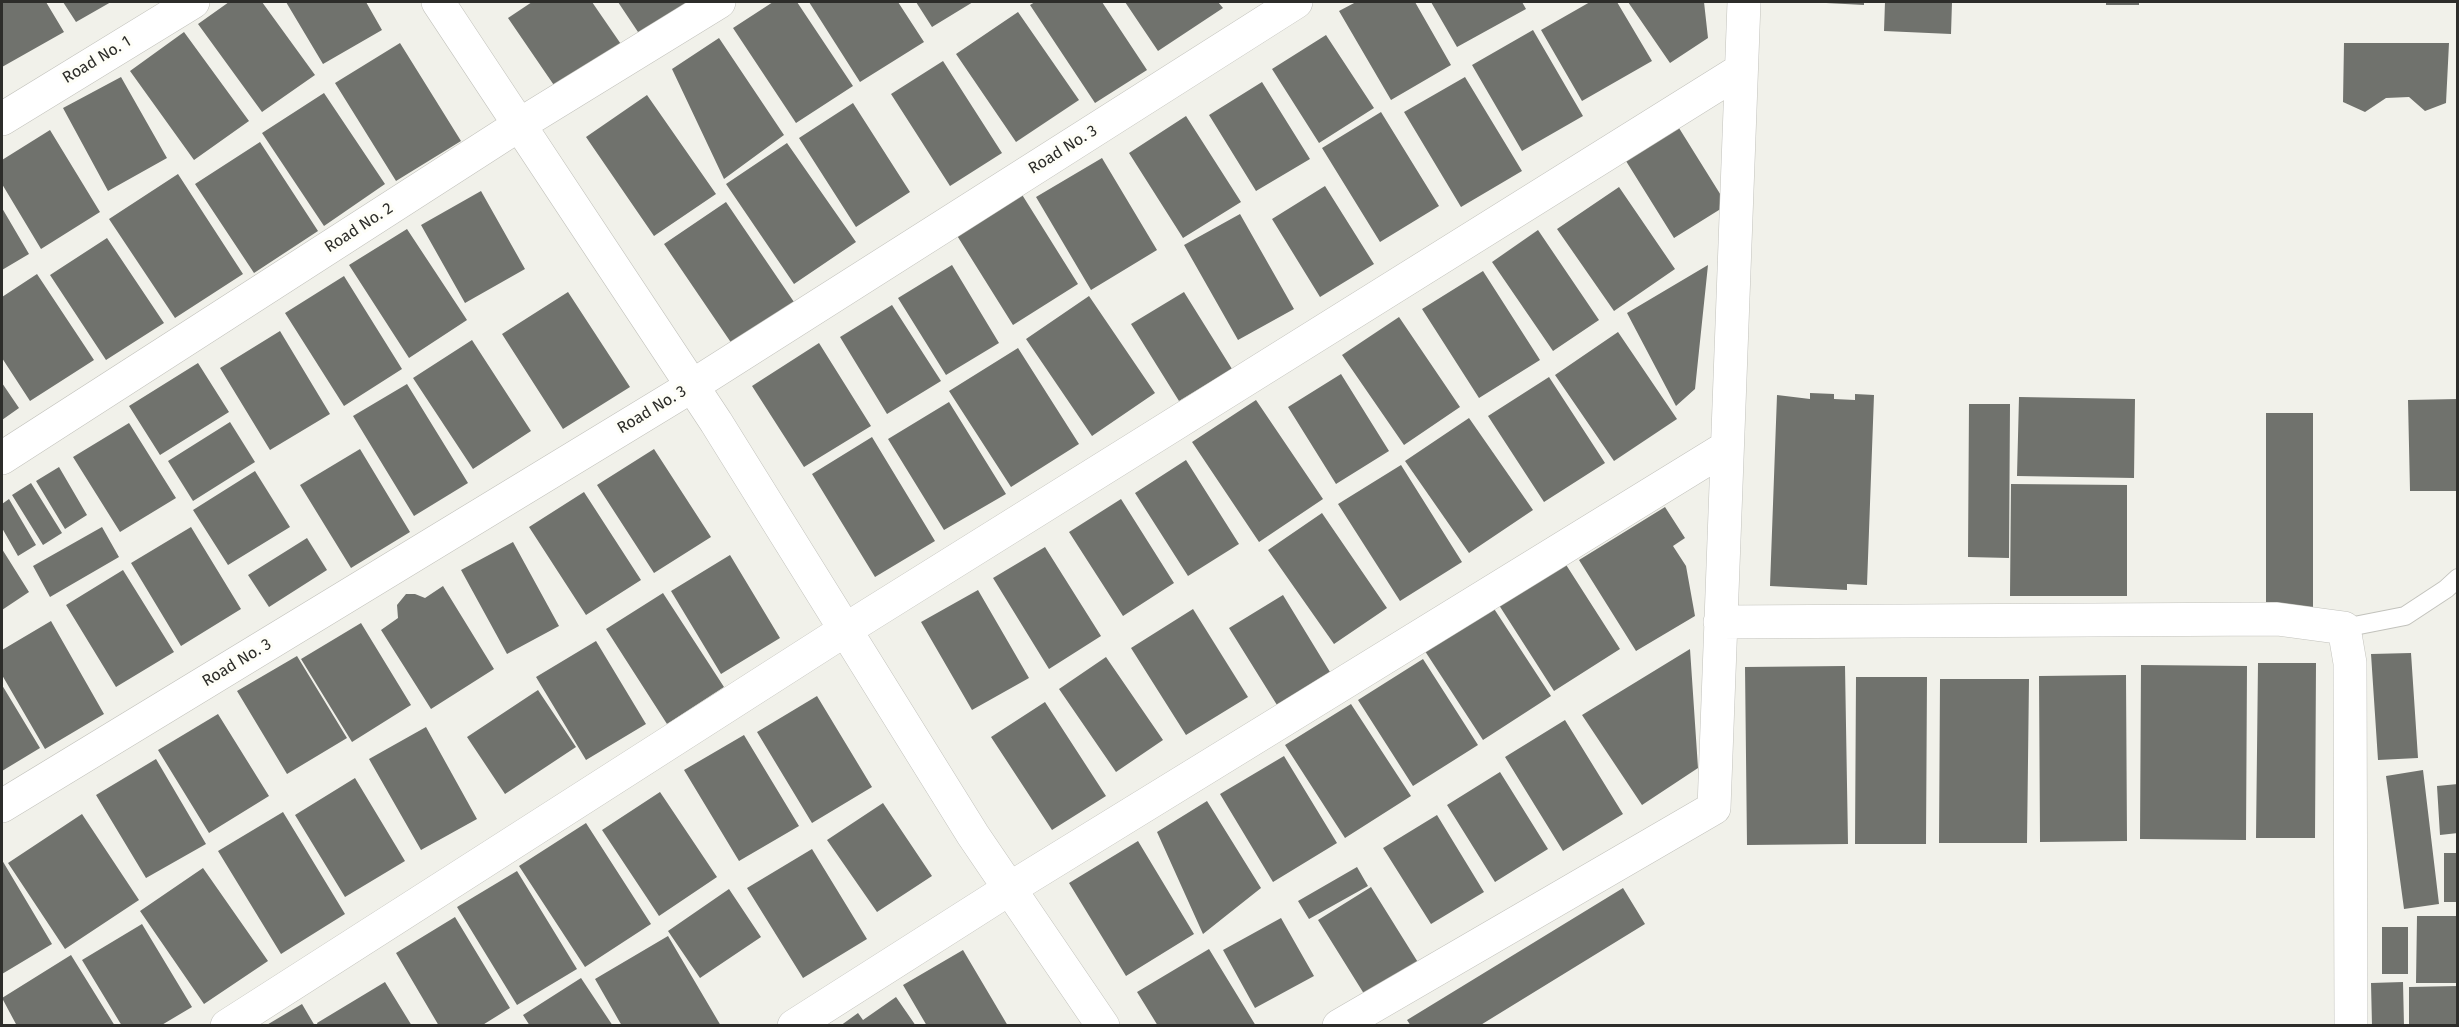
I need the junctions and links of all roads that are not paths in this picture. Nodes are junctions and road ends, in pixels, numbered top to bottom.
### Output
1 (193, 2) edge
2 (438, 2) edge
3 (719, 2) edge
4 (1296, 2) edge
5 (1744, 2) edge
6 (1741, 70) junction
7 (2, 119) edge
8 (519, 125) junction
9 (692, 386) junction
10 (1727, 447) junction
11 (2, 458) edge
12 (2457, 578) edge
13 (1720, 622) junction
14 (2344, 628) junction
15 (845, 630) junction
16 (2, 806) edge
17 (1009, 889) junction
18 (227, 1026) edge
19 (794, 1026) edge
20 (1103, 1026) edge
21 (1339, 1026) edge
22 (2351, 1026) edge

1 - 7 street, Road No. 1
2 - 8 street
3 - 8 street, Road No. 2
4 - 9 street, Road No. 3
5 - 6 street
6 - 10 street
6 - 15 street
8 - 9 street
8 - 11 street, Road No. 2
9 - 15 street
9 - 16 street, Road No. 3
10 - 13 street
10 - 17 street
12 - 14 lane
13 - 14 street
13 - 21 street
14 - 22 street
15 - 17 street
15 - 18 street
17 - 19 street
17 - 20 street

